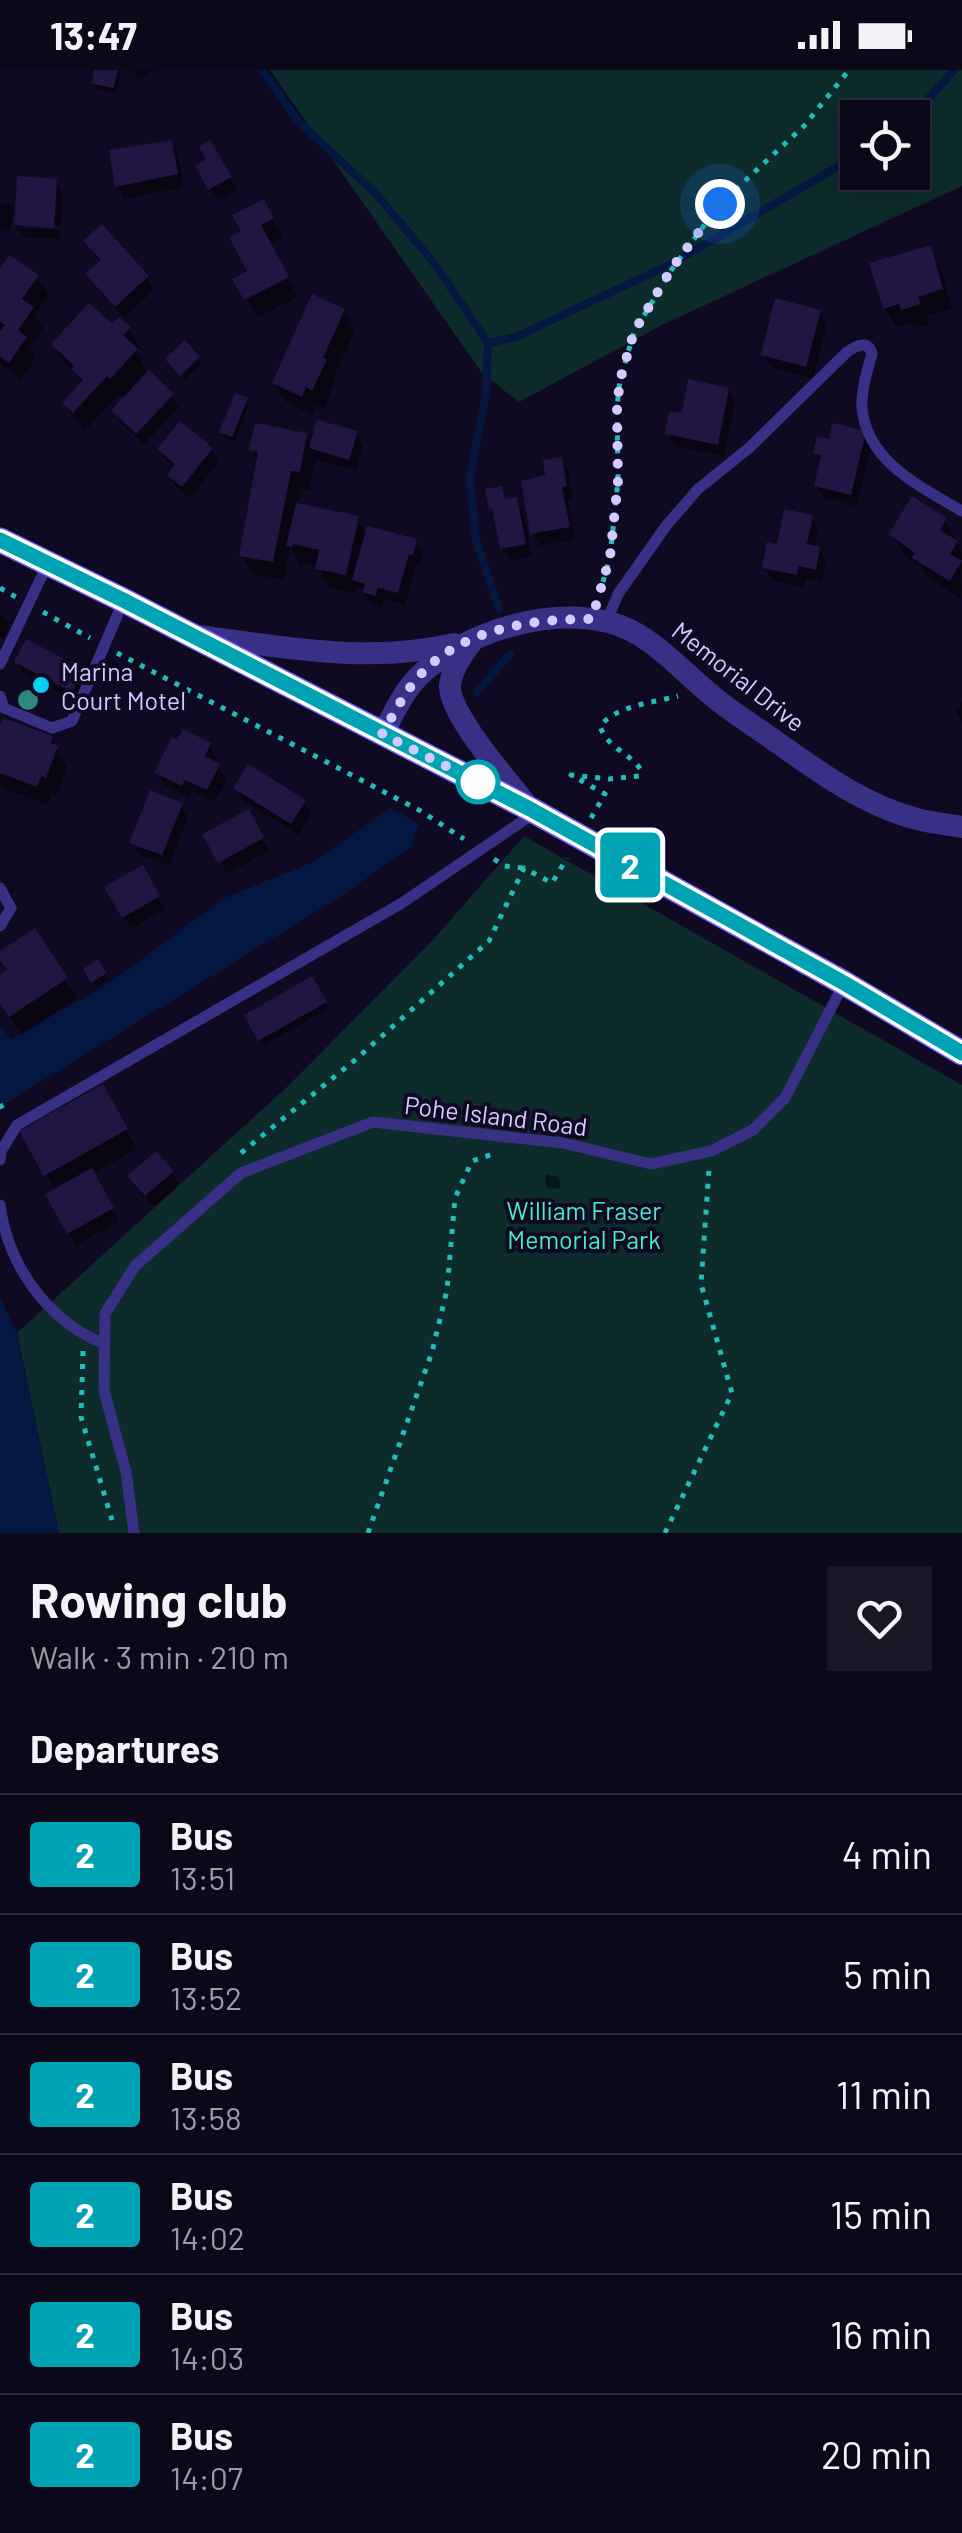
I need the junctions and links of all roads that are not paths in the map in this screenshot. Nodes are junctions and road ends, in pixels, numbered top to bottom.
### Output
1 (962, 511) edge
2 (0, 540) edge
3 (48, 563) junction
4 (123, 600) junction
5 (599, 621) junction
6 (190, 635) junction
7 (473, 640) junction
8 (0, 664) edge
9 (0, 696) edge
10 (382, 734) junction
11 (533, 810) junction
12 (962, 827) edge
13 (0, 888) edge
14 (0, 926) edge
15 (844, 983) junction
16 (962, 1054) edge
17 (0, 1160) edge
18 (0, 1205) edge
19 (104, 1344) junction
20 (134, 1533) edge

1 - 5 lane
2 - 3 main road
3 - 4 main road
3 - 8 lane
4 - 6 main road
4 - 9 lane
5 - 7 street, Memorial Drive
5 - 12 street, Memorial Drive
6 - 7 street, Memorial Drive
6 - 10 main road
7 - 10 street, Memorial Drive
7 - 11 street
10 - 11 main road
11 - 15 main road
11 - 17 lane
13 - 14 lane
15 - 16 main road
15 - 19 lane, Pohe Island Road
18 - 19 lane
19 - 20 lane, Pohe Island Road

